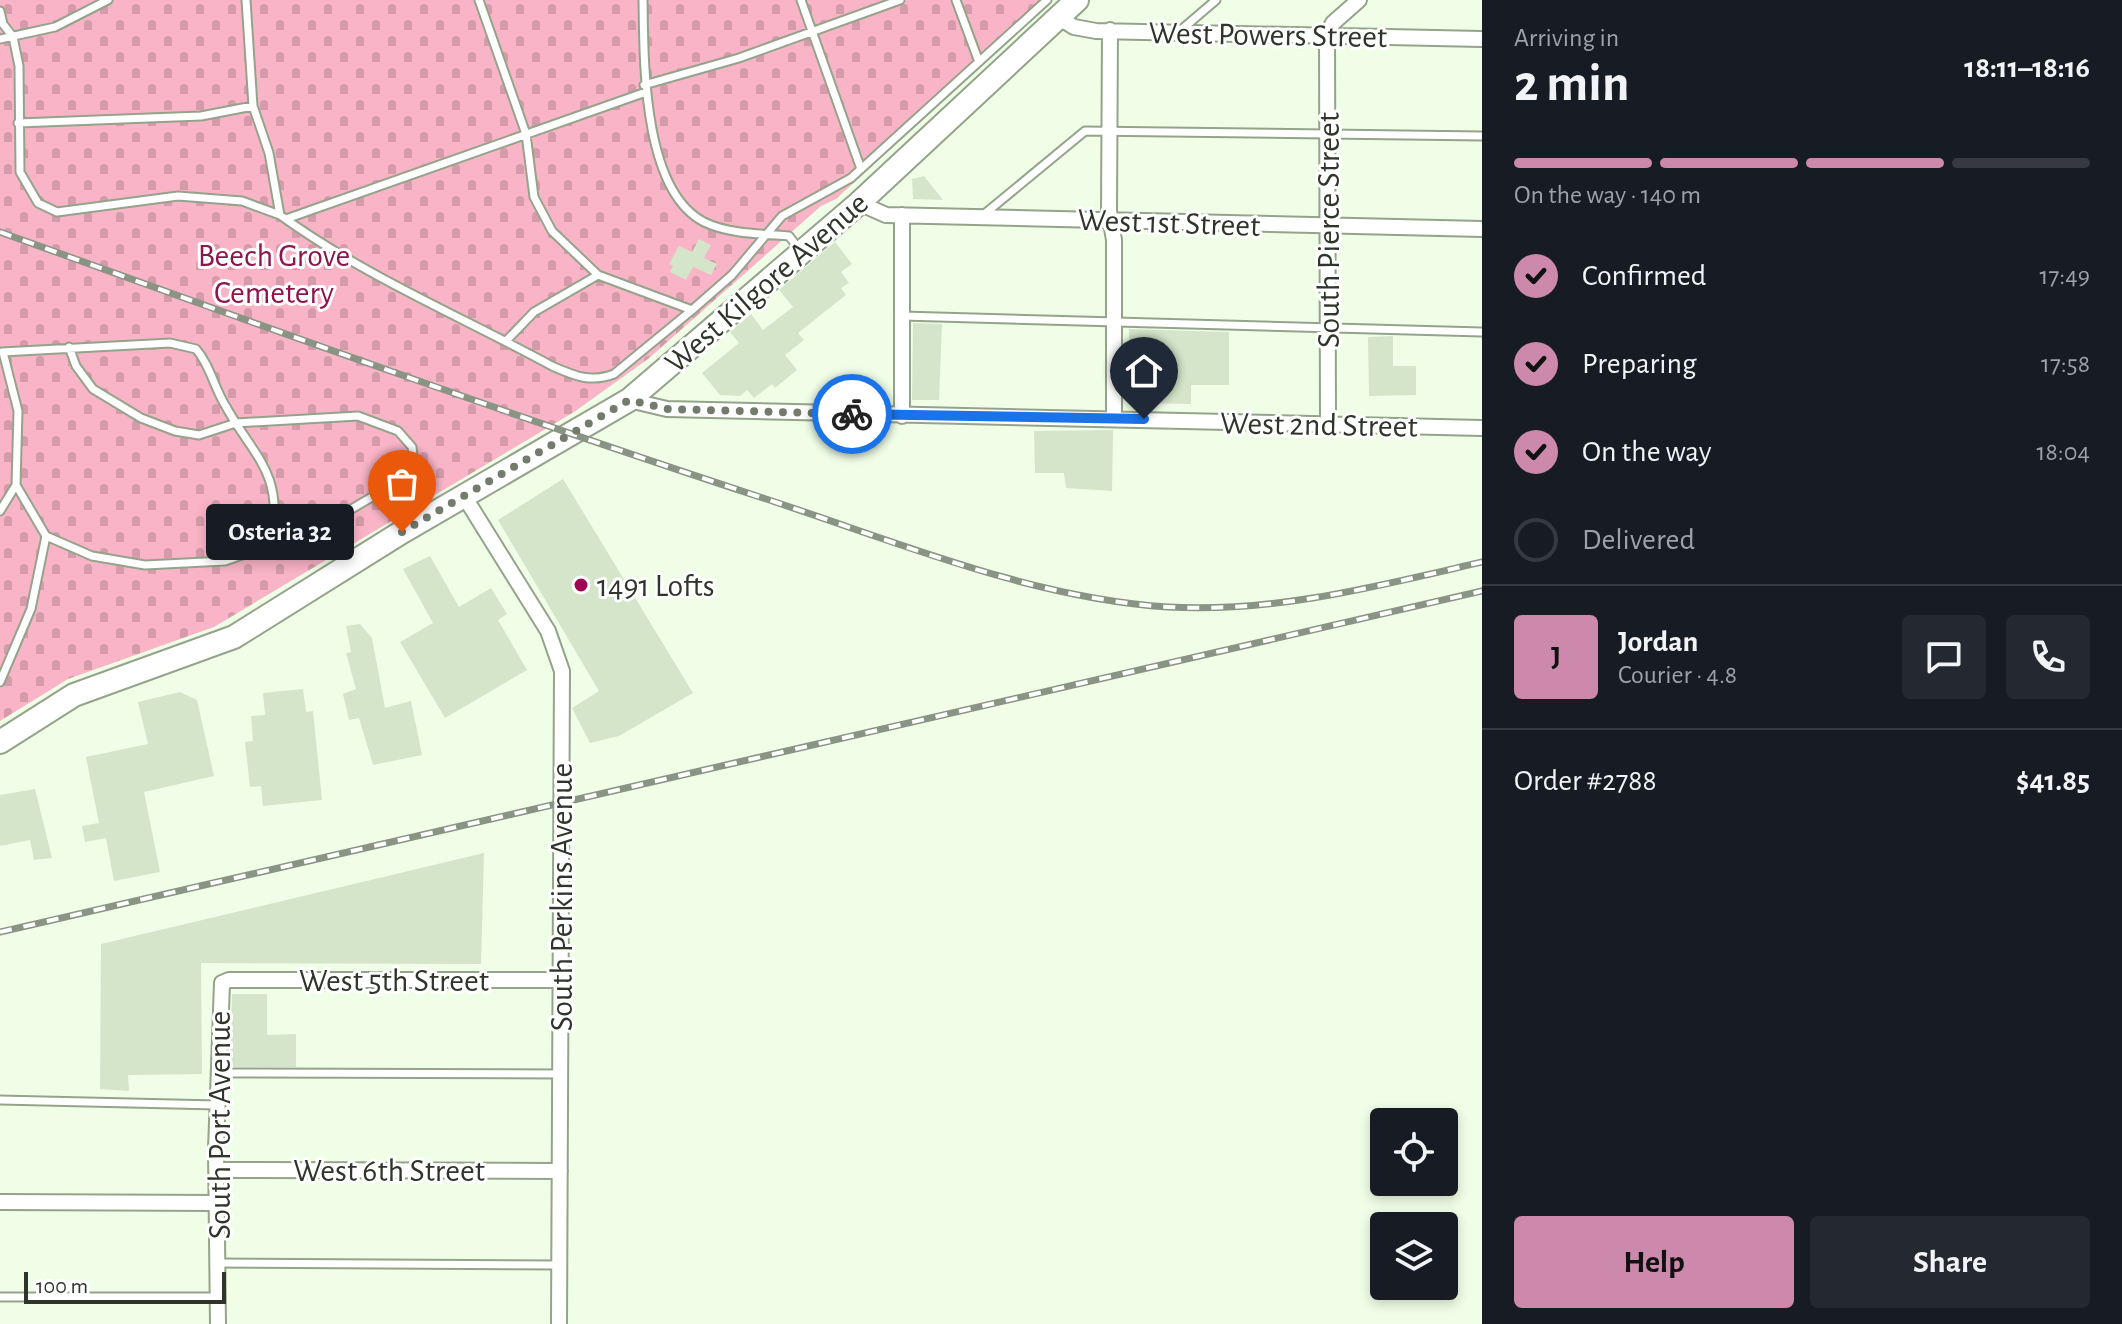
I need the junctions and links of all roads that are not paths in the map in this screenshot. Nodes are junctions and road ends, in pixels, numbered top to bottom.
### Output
1 (108, 0) edge
2 (246, 0) edge
3 (479, 0) edge
4 (643, 0) edge
5 (801, 0) edge
6 (900, 0) edge
7 (956, 0) edge
8 (1077, 0) edge
9 (1216, 0) edge
10 (1359, 0) edge
11 (1052, 9) edge
12 (0, 11) edge
13 (1110, 30) junction
14 (812, 31) junction
15 (1180, 31) junction
16 (1327, 34) junction
17 (13, 37) junction
18 (0, 39) edge
19 (1482, 39) edge
20 (979, 62) junction
21 (645, 89) junction
22 (253, 106) junction
23 (18, 123) junction
24 (1109, 129) junction
25 (526, 134) junction
26 (1329, 135) junction
27 (1482, 136) edge
28 (861, 169) junction
29 (859, 203) junction
30 (902, 215) junction
31 (283, 217) junction
32 (980, 217) junction
33 (1110, 220) junction
34 (1329, 227) junction
35 (1482, 229) edge
36 (768, 234) junction
37 (801, 252) junction
38 (598, 275) junction
39 (692, 310) junction
40 (902, 316) junction
41 (1113, 322) junction
42 (1328, 328) junction
43 (1482, 332) edge
44 (506, 341) junction
45 (69, 347) junction
46 (2, 352) edge
47 (629, 400) junction
48 (902, 416) junction
49 (1114, 418) junction
50 (236, 423) junction
51 (1328, 425) junction
52 (1482, 428) edge
53 (16, 485) junction
54 (464, 496) junction
55 (0, 511) edge
56 (46, 536) junction
57 (272, 536) junction
58 (0, 682) edge
59 (0, 742) edge
60 (229, 980) joint
61 (560, 980) junction
62 (218, 1073) junction
63 (560, 1074) junction
64 (0, 1100) edge
65 (217, 1105) junction
66 (218, 1170) junction
67 (560, 1171) junction
68 (0, 1202) edge
69 (218, 1203) junction
70 (218, 1263) junction
71 (559, 1265) junction
72 (0, 1297) edge
73 (218, 1297) junction
74 (218, 1324) edge
75 (559, 1324) edge

1 - 17 lane
2 - 22 lane
3 - 25 lane
4 - 21 lane
5 - 14 lane
6 - 14 lane
7 - 20 lane
8 - 11 main road, West Kilgore Avenue
9 - 15 lane
10 - 16 street
11 - 13 street, West Powers Street
11 - 20 lane
11 - 29 main road, West Kilgore Avenue
12 - 17 lane
13 - 15 street, West Powers Street
13 - 24 street
14 - 21 lane
14 - 28 lane
15 - 16 street, West Powers Street
16 - 19 street, West Powers Street
16 - 26 street, South Pierce Street
17 - 18 lane
17 - 23 lane
20 - 28 lane
21 - 25 lane
21 - 36 lane
22 - 23 lane
22 - 31 lane
23 - 31 lane
24 - 26 lane
24 - 32 lane
24 - 33 street
25 - 31 lane
25 - 38 lane
26 - 27 lane
26 - 34 street, South Pierce Street
28 - 36 lane
29 - 30 street, West 1st Street
29 - 37 main road, West Kilgore Avenue
30 - 32 street, West 1st Street
30 - 40 street
31 - 44 lane
32 - 33 street, West 1st Street
33 - 34 street, West 1st Street
33 - 41 street
34 - 35 street, West 1st Street
34 - 42 street, South Pierce Street
36 - 37 lane
36 - 39 lane
37 - 47 main road, West Kilgore Avenue
38 - 39 lane
38 - 44 lane
39 - 44 lane
40 - 41 lane
40 - 48 street
41 - 42 lane
41 - 49 street
42 - 43 lane
42 - 51 street, South Pierce Street
45 - 46 lane
45 - 50 lane
45 - 50 lane
46 - 53 lane
47 - 48 street, West 2nd Street
47 - 54 main road, West Kilgore Avenue
48 - 49 street, West 2nd Street
49 - 51 street, West 2nd Street
50 - 57 lane
50 - 57 lane
51 - 52 street, West 2nd Street
53 - 55 lane
53 - 56 lane
54 - 59 main road, West Kilgore Avenue
54 - 61 street, South Perkins Avenue
56 - 57 lane
56 - 58 lane
60 - 61 street, West 5th Street
60 - 62 street, South Port Avenue
61 - 63 street, South Perkins Avenue
62 - 63 lane
62 - 65 street, South Port Avenue
63 - 67 street, South Perkins Avenue
64 - 65 lane
65 - 66 street, South Port Avenue
66 - 67 street, West 6th Street
66 - 69 street, South Port Avenue
67 - 71 street, South Perkins Avenue
68 - 69 street
69 - 70 street, South Port Avenue
70 - 71 lane
70 - 73 street, South Port Avenue
71 - 75 street, South Perkins Avenue
72 - 73 lane
73 - 74 street, South Port Avenue

